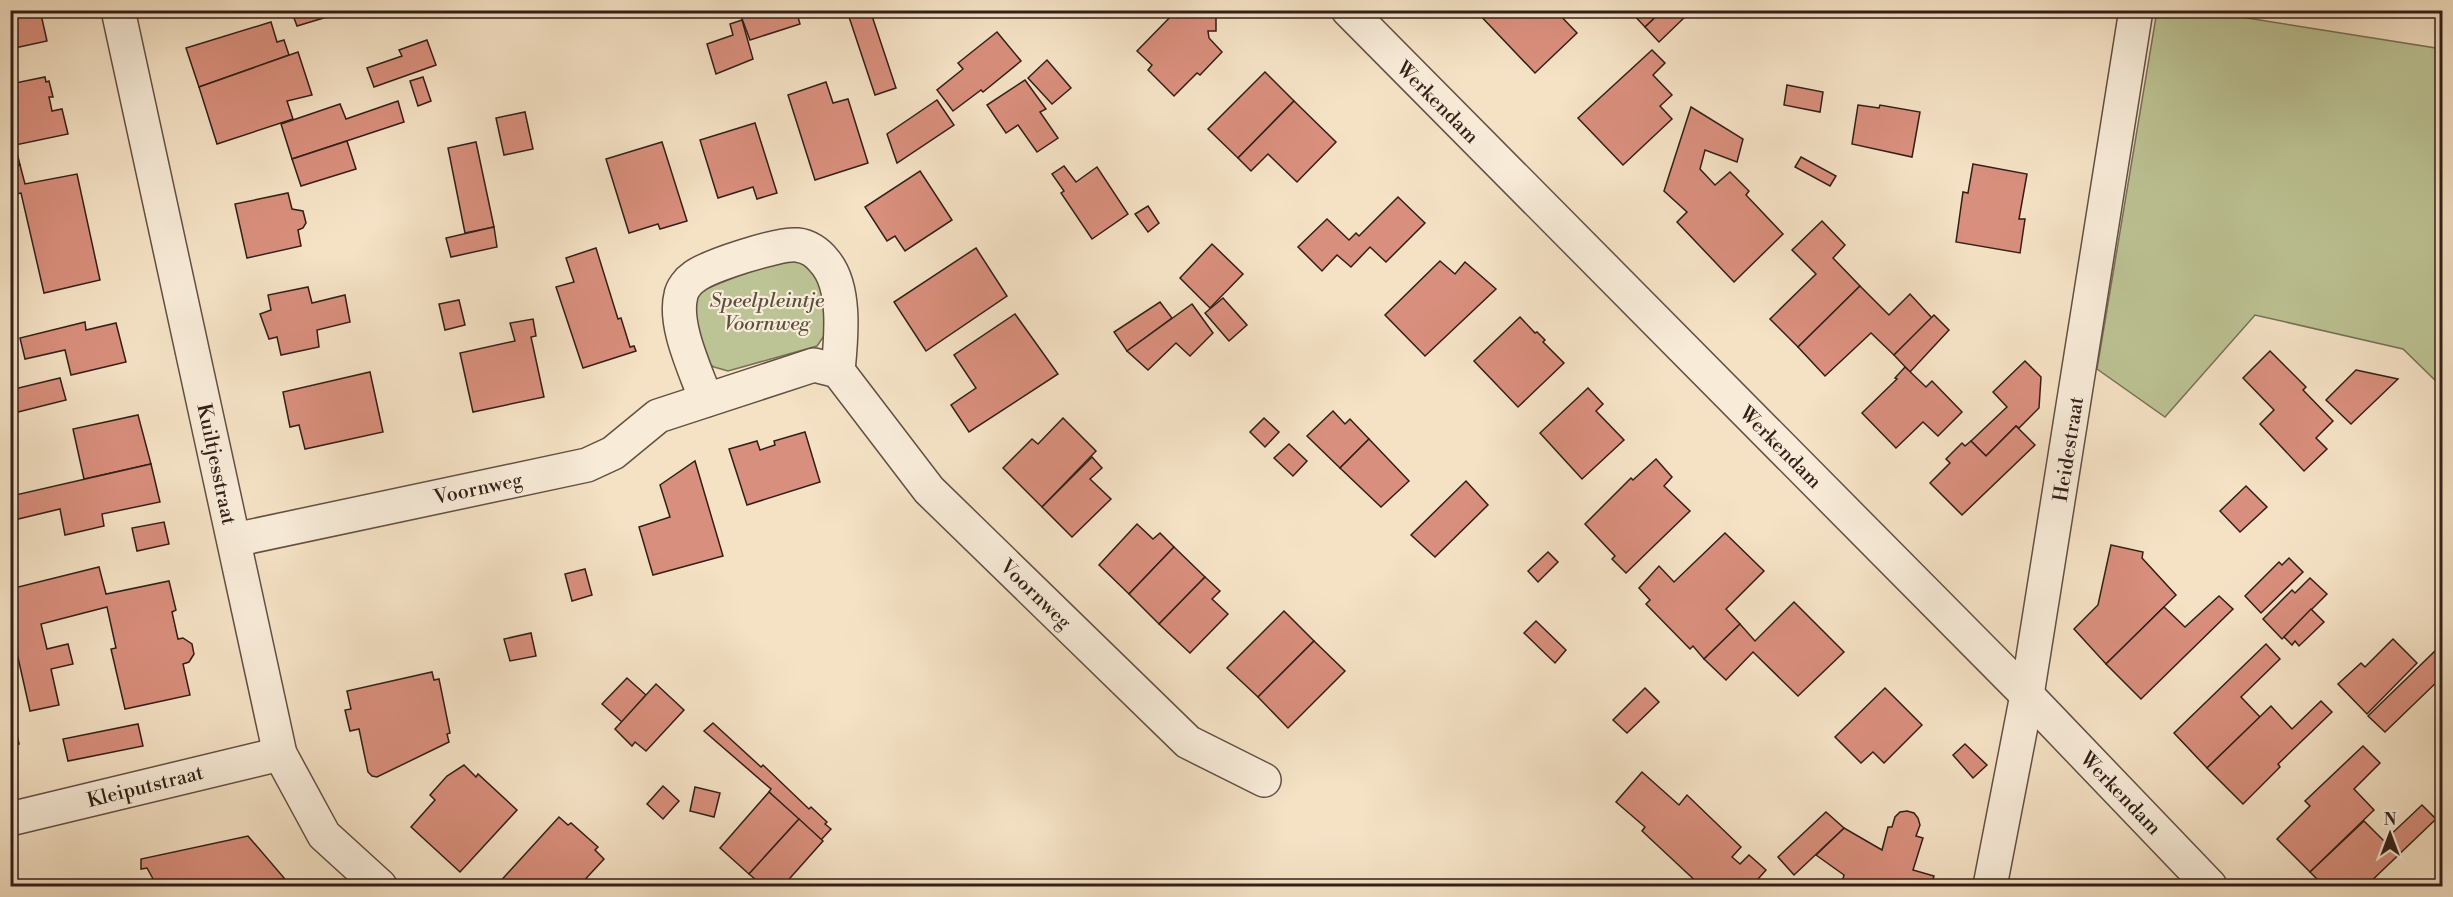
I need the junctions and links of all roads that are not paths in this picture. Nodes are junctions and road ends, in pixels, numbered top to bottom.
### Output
1 (118, 10) edge
2 (1348, 10) edge
3 (2136, 10) edge
4 (838, 371) junction
5 (706, 400) junction
6 (234, 540) junction
7 (2027, 695) junction
8 (280, 754) junction
9 (1264, 780) dead end
10 (10, 819) edge
11 (380, 886) edge
12 (1990, 886) edge
13 (2210, 886) edge

1 - 6 street, Kuiltjesstraat
2 - 7 street, Werkendam
3 - 7 street, Heidestraat
4 - 5 street, Voornweg
4 - 5 street
4 - 9 street, Voornweg
5 - 6 street, Voornweg
6 - 8 street, Kuiltjesstraat
7 - 12 street, Heidestraat
7 - 13 street, Werkendam
8 - 10 street, Kleiputstraat
8 - 11 street, Kuiltjesstraat

